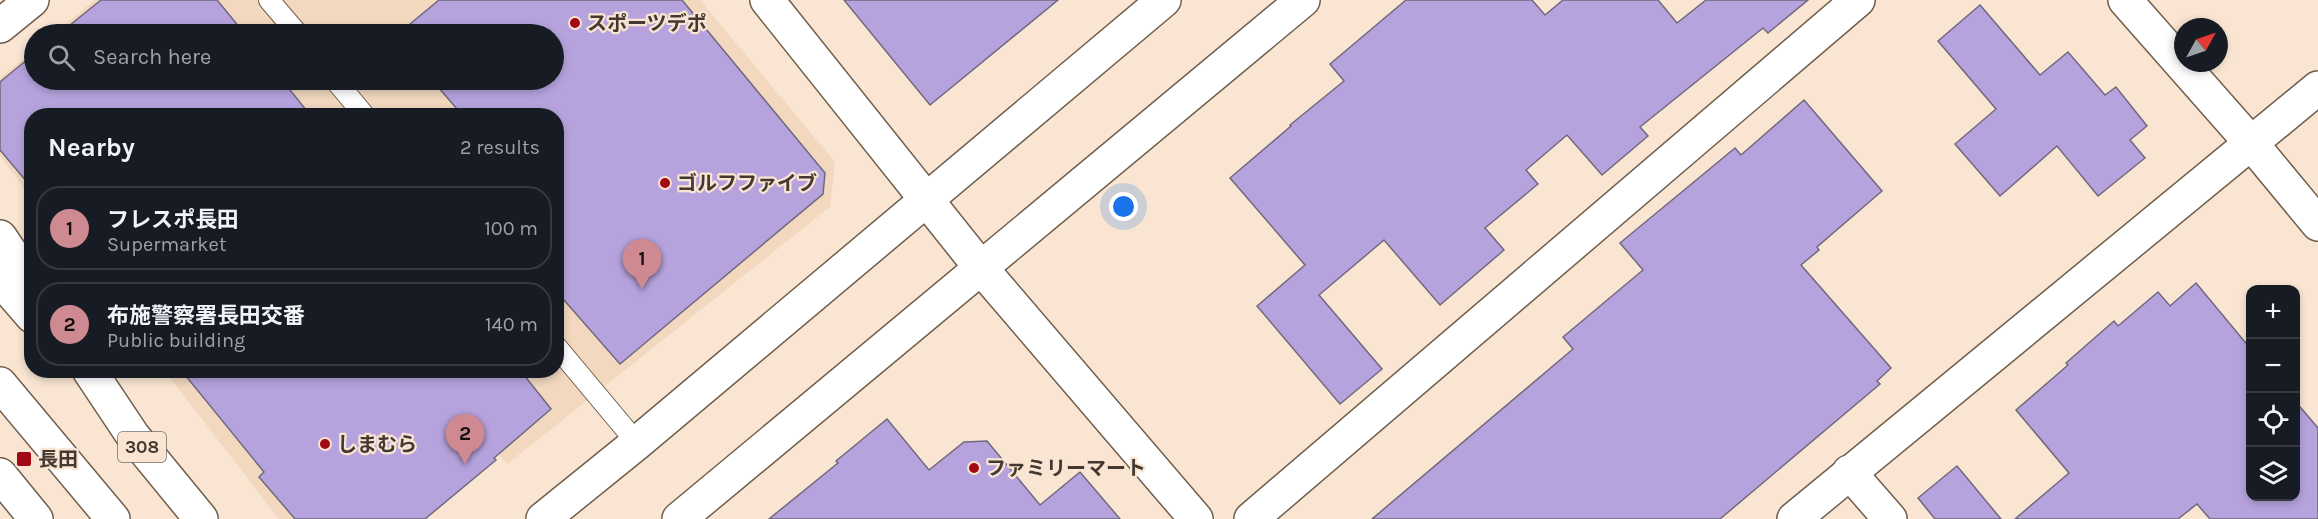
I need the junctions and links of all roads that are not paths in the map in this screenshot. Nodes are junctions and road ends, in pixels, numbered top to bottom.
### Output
1 (32, 0) edge
2 (269, 0) edge
3 (767, 0) edge
4 (1164, 0) edge
5 (1303, 0) edge
6 (1858, 0) edge
7 (2125, 0) edge
8 (289, 24) edge
9 (0, 26) edge
10 (2318, 88) edge
11 (343, 90) edge
12 (358, 108) edge
13 (2251, 143) junction
14 (926, 200) junction
15 (2318, 224) edge
16 (0, 237) edge
17 (981, 268) junction
18 (24, 272) edge
19 (0, 279) edge
20 (24, 307) edge
21 (564, 356) edge
22 (85, 378) edge
23 (94, 378) edge
24 (0, 384) edge
25 (0, 404) edge
26 (133, 436) junction
27 (637, 443) junction
28 (1849, 472) junction
29 (0, 475) edge
30 (71, 490) junction
31 (690, 516) edge
32 (35, 518) edge
33 (94, 519) edge
34 (101, 519) edge
35 (113, 519) edge
36 (201, 519) edge
37 (543, 519) edge
38 (1196, 519) edge
39 (1251, 519) edge
40 (1794, 519) edge
41 (1890, 519) edge

1 - 9 main road
2 - 8 lane
3 - 14 main road
4 - 14 main road
5 - 17 main road
6 - 39 main road
7 - 13 main road
10 - 13 main road
11 - 12 lane
13 - 15 main road
13 - 28 main road
14 - 17 main road
14 - 27 main road
16 - 18 main road
17 - 31 main road
17 - 38 main road
19 - 20 main road
21 - 27 lane
22 - 26 main road
23 - 26 main road, 308
24 - 35 main road
25 - 30 main road
26 - 36 main road, 308
27 - 37 main road
28 - 40 main road
28 - 41 main road
29 - 32 main road
30 - 33 main road
30 - 34 main road

